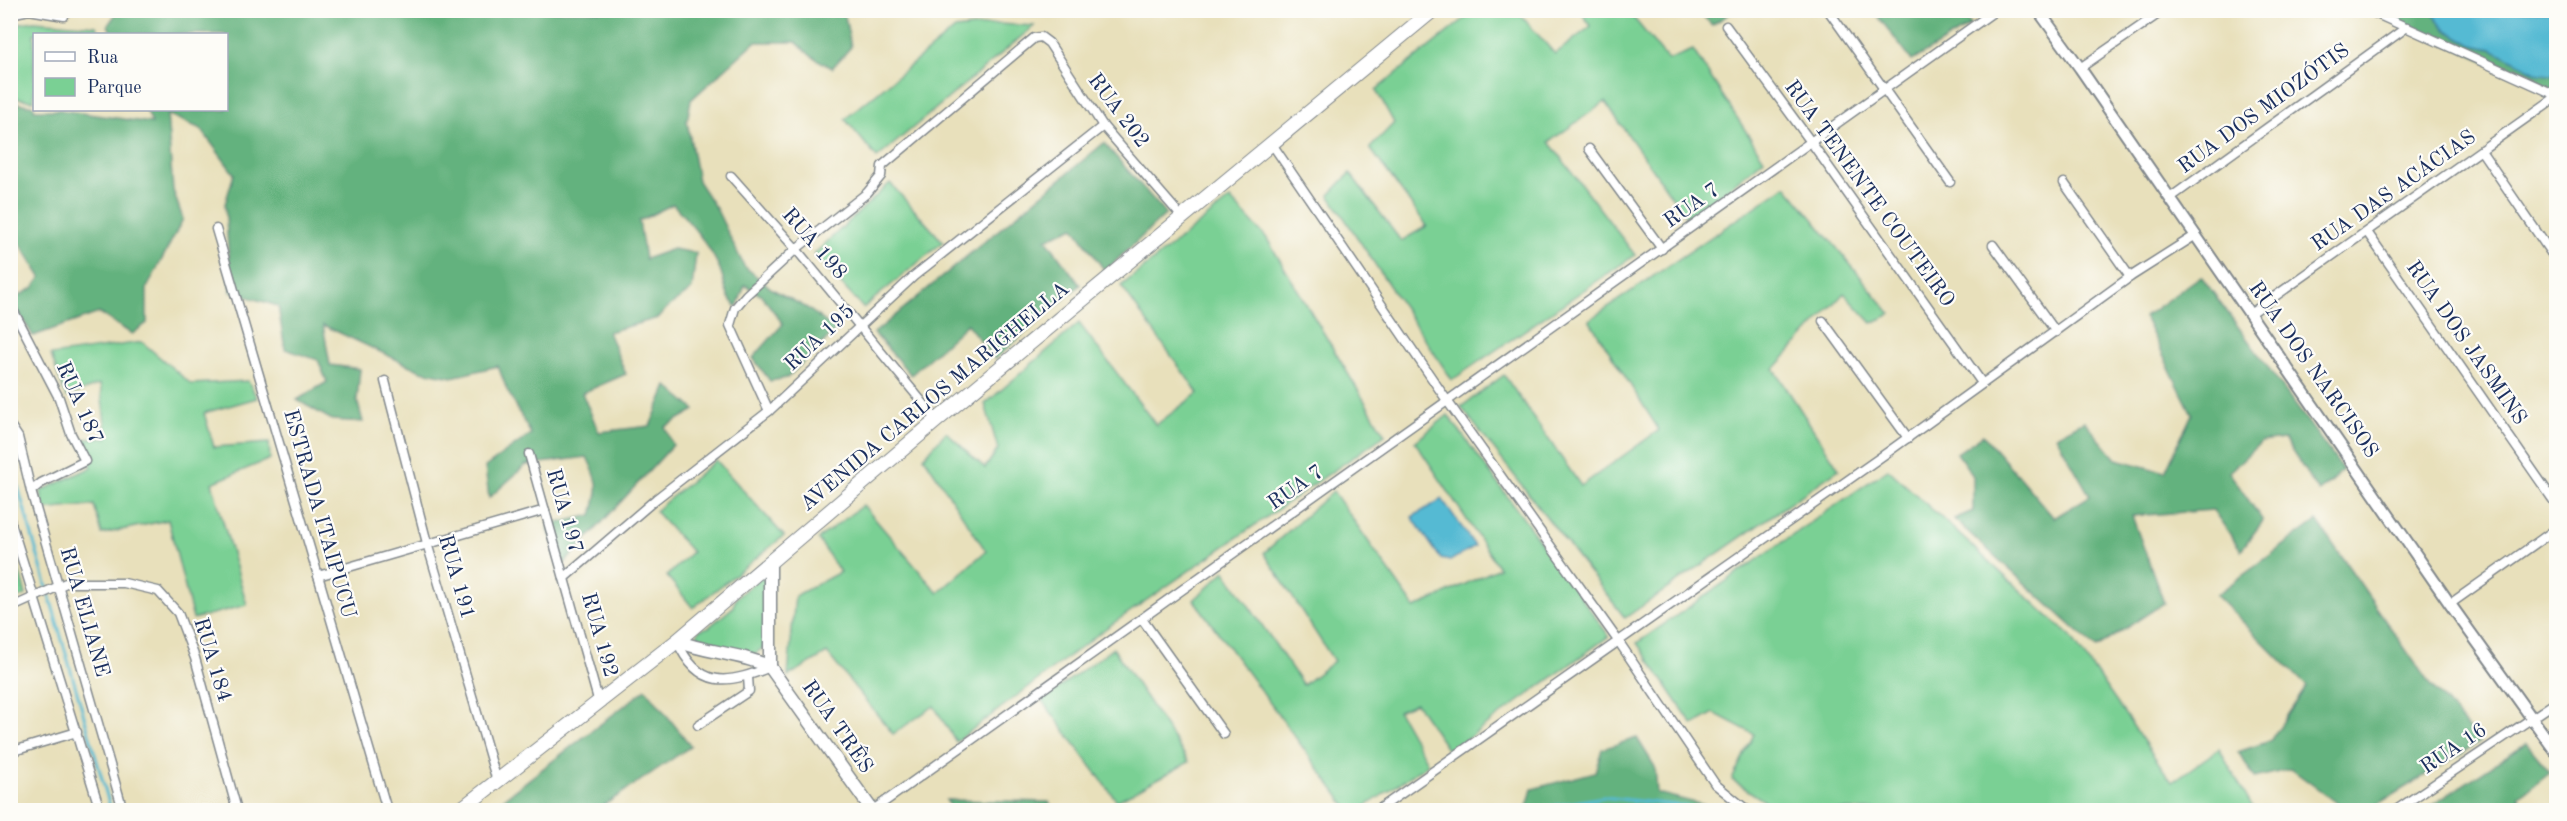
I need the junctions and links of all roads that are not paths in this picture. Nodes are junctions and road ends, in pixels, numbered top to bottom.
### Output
1 (29, 10) edge
2 (1433, 10) edge
3 (1828, 10) edge
4 (1996, 10) edge
5 (2038, 10) edge
6 (2164, 10) edge
7 (2368, 10) edge
8 (10, 14) edge
9 (64, 16) dead end
10 (1726, 26) dead end
11 (2408, 27) junction
12 (2080, 68) junction
13 (1886, 89) junction
14 (2556, 96) edge
15 (1103, 126) junction
16 (1811, 142) junction
17 (1272, 144) junction
18 (1588, 149) dead end
19 (2482, 152) junction
20 (731, 176) dead end
21 (1950, 182) dead end
22 (2064, 183) dead end
23 (2170, 198) junction
24 (1182, 217) junction
25 (216, 229) dead end
26 (2367, 232) junction
27 (2196, 235) junction
28 (1993, 245) dead end
29 (796, 249) junction
30 (1662, 249) junction
31 (2556, 260) edge
32 (2130, 277) junction
33 (10, 304) edge
34 (2250, 314) junction
35 (1823, 321) dead end
36 (860, 325) junction
37 (2056, 332) junction
38 (385, 381) dead end
39 (1982, 383) junction
40 (1448, 402) junction
41 (769, 411) junction
42 (936, 420) junction
43 (10, 425) edge
44 (1908, 438) junction
45 (529, 454) dead end
46 (30, 491) junction
47 (2556, 504) edge
48 (545, 510) junction
49 (10, 520) edge
50 (2556, 529) edge
51 (427, 543) junction
52 (770, 563) junction
53 (318, 576) junction
54 (564, 578) junction
55 (58, 586) junction
56 (34, 598) junction
57 (2450, 603) junction
58 (10, 608) edge
59 (1142, 619) junction
60 (677, 641) junction
61 (1619, 642) junction
62 (770, 667) junction
63 (748, 676) junction
64 (2556, 702) edge
65 (599, 703) junction
66 (2533, 718) junction
67 (698, 725) dead end
68 (77, 732) junction
69 (1224, 734) dead end
70 (10, 752) edge
71 (2556, 752) edge
72 (497, 782) junction
73 (100, 810) edge
74 (123, 810) edge
75 (237, 810) edge
76 (387, 810) edge
77 (460, 810) edge
78 (872, 810) edge
79 (1378, 810) edge
80 (1747, 810) edge
81 (2396, 810) edge

1 - 8 street
1 - 9 street
2 - 17 main road, AVENIDA CARLOS MARIGHELLA
3 - 13 street
4 - 13 street, RUA 7
5 - 12 street, RUA DOS NARCISOS
6 - 12 street
7 - 11 street
10 - 16 street, RUA TENENTE COUTEIRO
11 - 14 street
11 - 23 street, RUA DOS MIOZÓTIS
12 - 23 street, RUA DOS NARCISOS
13 - 16 street, RUA 7
13 - 21 street
14 - 19 street, RUA DAS ACÁCIAS
15 - 24 street, RUA 202
15 - 29 street, RUA 202
15 - 36 street, RUA 195
16 - 30 street, RUA 7
16 - 39 street, RUA TENENTE COUTEIRO
17 - 24 main road, AVENIDA CARLOS MARIGHELLA
17 - 40 street
18 - 30 street
19 - 26 street, RUA DAS ACÁCIAS
19 - 31 street
20 - 29 street, RUA 198
22 - 32 street
23 - 27 street, RUA DOS NARCISOS
24 - 42 main road, AVENIDA CARLOS MARIGHELLA
25 - 53 street, ESTRADA ITAIPUCU
26 - 34 street, RUA DAS ACÁCIAS
26 - 47 street, RUA DOS JASMINS
27 - 32 street
27 - 34 street, RUA DOS NARCISOS
28 - 37 street
29 - 36 street, RUA 198
29 - 41 street
30 - 40 street, RUA 7
32 - 37 street
33 - 46 street, RUA 187
34 - 57 street, RUA DOS NARCISOS
35 - 44 street
36 - 41 street, RUA 195
36 - 42 street, RUA 198
37 - 39 street
38 - 51 street, RUA 191
39 - 44 street
40 - 59 street, RUA 7
40 - 61 street
41 - 54 street, RUA 195
42 - 52 main road, AVENIDA CARLOS MARIGHELLA
43 - 46 street, RUA ELIANE
44 - 61 street
45 - 48 street, RUA 197
46 - 55 street, RUA ELIANE
48 - 51 street
48 - 54 street, RUA 197
49 - 56 street, RUA ELIANE
50 - 57 street
51 - 53 street
51 - 72 street, RUA 191
52 - 60 main road, AVENIDA CARLOS MARIGHELLA
52 - 62 main road
53 - 76 street, ESTRADA ITAIPUCU
54 - 65 street, RUA 192
55 - 56 street, RUA 184
55 - 74 street, RUA ELIANE
55 - 75 street, RUA 184
56 - 58 street, RUA 184
56 - 68 street, RUA ELIANE
57 - 66 street, RUA DOS NARCISOS
59 - 69 street
59 - 78 street, RUA 7
60 - 62 main road
60 - 63 street
60 - 65 main road, AVENIDA CARLOS MARIGHELLA
61 - 79 street
61 - 80 street
62 - 63 street
62 - 78 main road, RUA TRÊS
63 - 67 street
64 - 66 street, RUA 16
65 - 72 main road, AVENIDA CARLOS MARIGHELLA
66 - 71 street, RUA DOS NARCISOS
66 - 81 street, RUA 16
68 - 70 street
68 - 73 street, RUA ELIANE
72 - 77 main road, AVENIDA CARLOS MARIGHELLA

